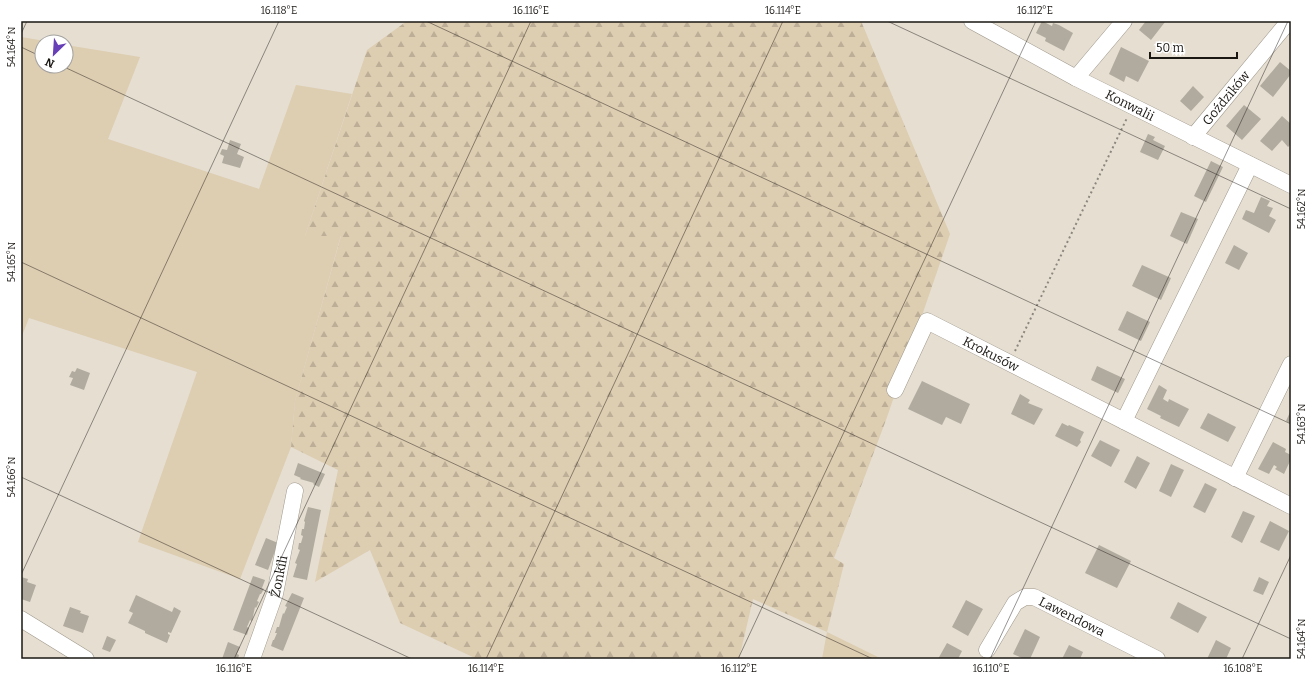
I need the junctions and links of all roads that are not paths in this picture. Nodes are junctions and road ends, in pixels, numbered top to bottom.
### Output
1 (972, 21) edge
2 (1124, 21) edge
3 (1289, 21) edge
4 (1076, 78) junction
5 (1194, 137) junction
6 (1250, 165) junction
7 (1291, 185) edge
8 (1291, 364) edge
9 (894, 390) dead end
10 (1124, 421) junction
11 (1235, 478) junction
12 (295, 491) dead end
13 (1291, 506) edge
14 (21, 619) edge
15 (988, 650) dead end
16 (86, 659) edge
17 (252, 659) edge
18 (1157, 659) edge

1 - 4 street, Konwalii
2 - 4 street
3 - 5 street, Goździków
4 - 5 street, Konwalii
5 - 6 street, Konwalii
6 - 7 street, Konwalii
6 - 10 street
8 - 11 street
9 - 10 street, Krokusów
10 - 11 street, Krokusów
11 - 13 street, Krokusów
12 - 17 street, Żonkili
14 - 16 street
15 - 18 street, Lawendowa

